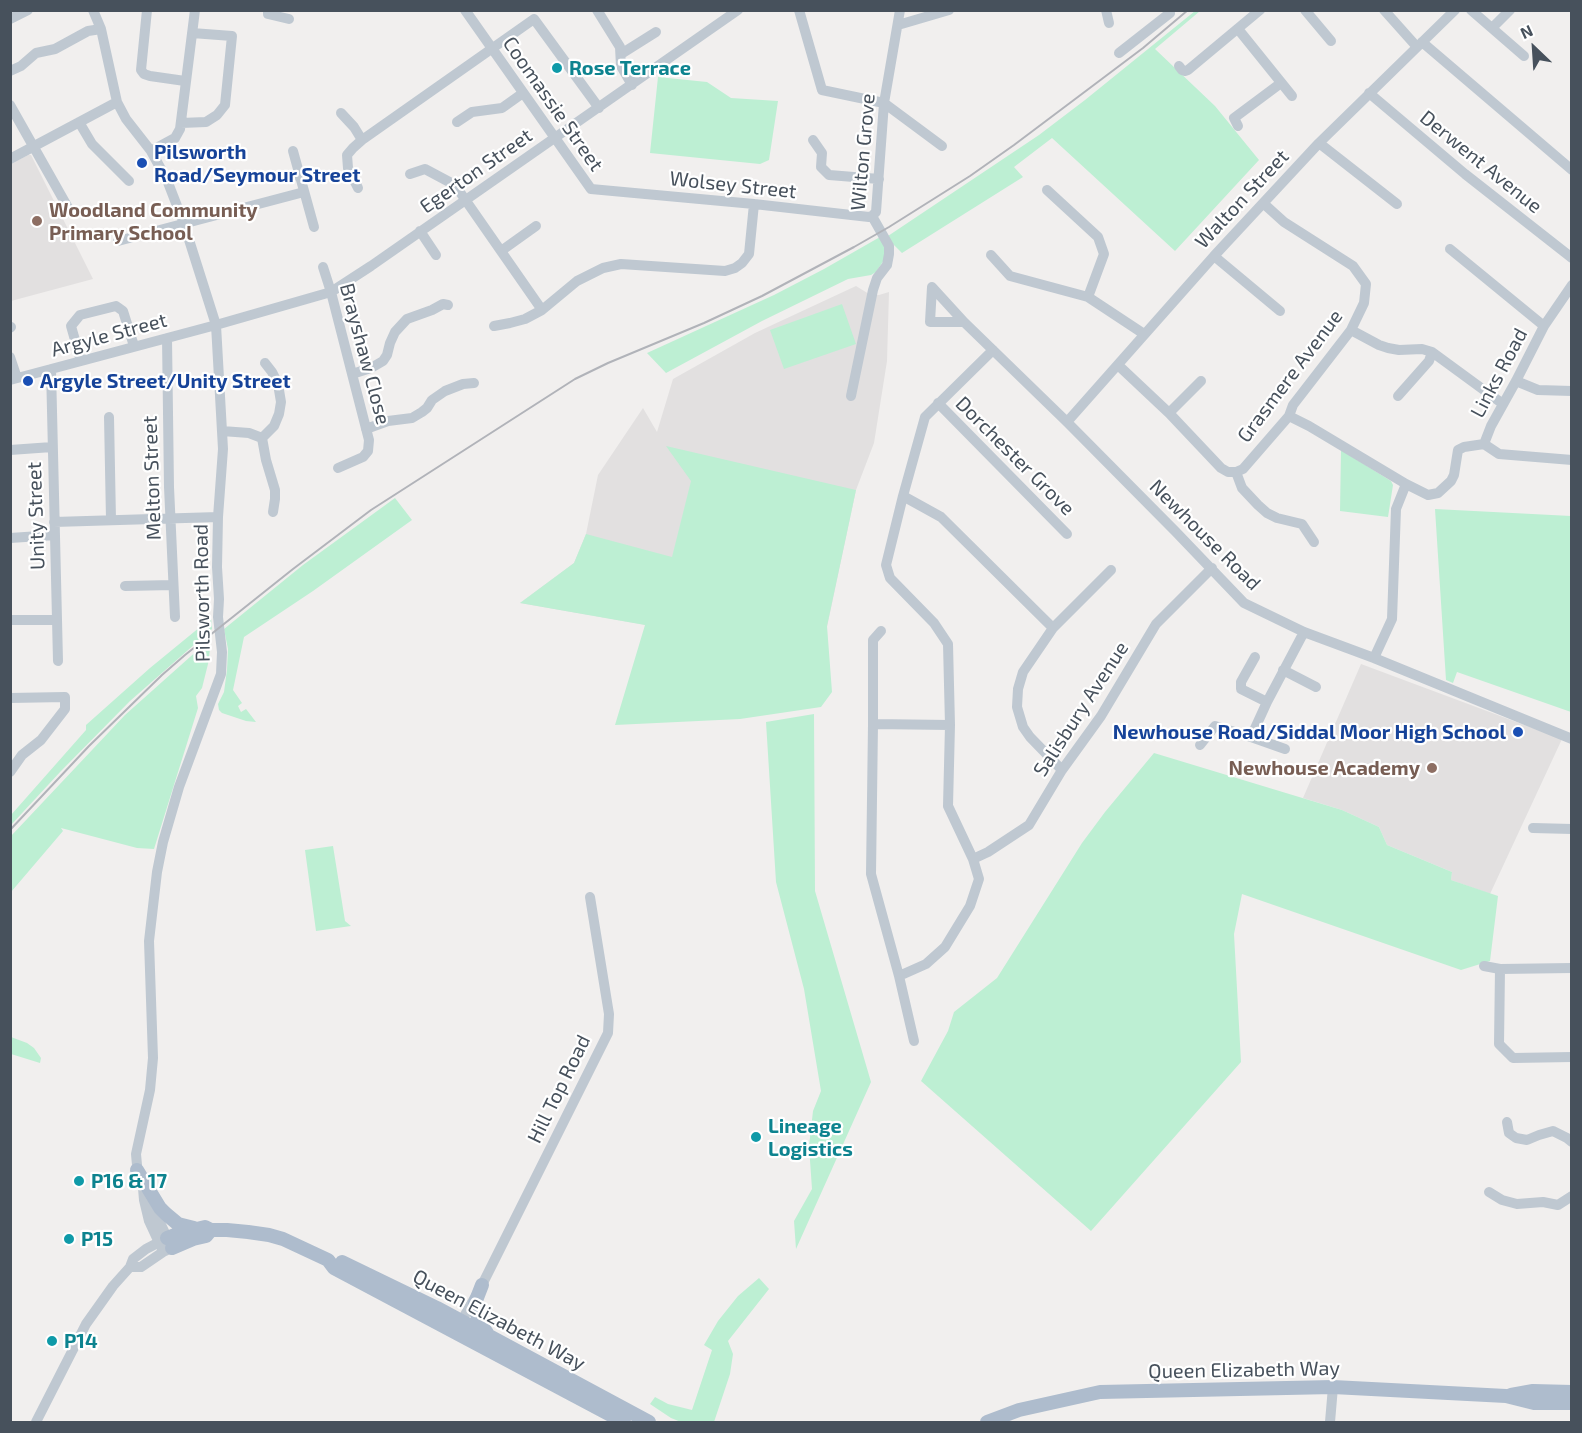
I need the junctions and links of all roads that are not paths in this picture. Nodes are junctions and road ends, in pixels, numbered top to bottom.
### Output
1 (28, 10) edge
2 (93, 10) edge
3 (147, 10) edge
4 (195, 10) edge
5 (268, 10) edge
6 (465, 10) edge
7 (597, 10) edge
8 (738, 10) edge
9 (799, 10) edge
10 (900, 10) edge
11 (949, 10) edge
12 (1106, 10) edge
13 (1260, 10) edge
14 (1305, 10) edge
15 (1384, 10) edge
16 (1455, 10) edge
17 (1471, 10) edge
18 (1510, 10) edge
19 (1169, 12) edge
20 (10, 19) edge
21 (289, 19) dead end
22 (1109, 23) dead end
23 (898, 25) junction
24 (1492, 28) junction
25 (100, 29) junction
26 (1238, 29) junction
27 (656, 32) dead end
28 (192, 33) junction
29 (1331, 41) dead end
30 (1419, 45) junction
31 (492, 49) junction
32 (1119, 53) dead end
33 (621, 54) junction
34 (1524, 56) dead end
35 (1179, 66) dead end
36 (10, 71) edge
37 (185, 81) junction
38 (1281, 83) junction
39 (632, 85) junction
40 (523, 93) junction
41 (1369, 93) junction
42 (1292, 96) dead end
43 (117, 102) junction
44 (884, 103) junction
45 (10, 105) edge
46 (599, 108) junction
47 (341, 113) dead end
48 (79, 122) junction
49 (457, 122) dead end
50 (181, 123) junction
51 (1238, 126) dead end
52 (555, 138) junction
53 (362, 140) junction
54 (813, 140) dead end
55 (1319, 143) junction
56 (32, 146) junction
57 (942, 146) dead end
58 (151, 151) junction
59 (293, 151) dead end
60 (10, 159) edge
61 (1572, 170) edge
62 (312, 174) dead end
63 (410, 174) dead end
64 (300, 178) junction
65 (879, 179) junction
66 (129, 181) dead end
67 (358, 188) dead end
68 (591, 189) joint
69 (1047, 190) dead end
70 (304, 192) junction
71 (465, 200) junction
72 (1263, 203) junction
73 (754, 204) junction
74 (1397, 204) dead end
75 (71, 213) dead end
76 (872, 216) junction
77 (184, 224) junction
78 (536, 226) dead end
79 (314, 227) dead end
80 (420, 231) junction
81 (118, 241) dead end
82 (1450, 249) dead end
83 (501, 251) junction
84 (436, 255) dead end
85 (991, 255) dead end
86 (1214, 256) junction
87 (1572, 258) edge
88 (323, 267) dead end
89 (1572, 285) edge
90 (331, 292) junction
91 (1088, 297) junction
92 (448, 305) dead end
93 (542, 310) junction
94 (1280, 311) dead end
95 (964, 322) dead end
96 (216, 325) junction
97 (494, 326) dead end
98 (1544, 326) junction
99 (1352, 330) junction
100 (1144, 334) junction
101 (167, 338) junction
102 (134, 346) junction
103 (993, 350) junction
104 (1432, 352) junction
105 (10, 357) edge
106 (81, 361) junction
107 (265, 363) dead end
108 (1118, 365) junction
109 (51, 369) junction
110 (352, 374) junction
111 (14, 379) edge
112 (1201, 381) dead end
113 (1516, 381) junction
114 (474, 383) dead end
115 (1572, 391) edge
116 (851, 396) dead end
117 (1398, 396) dead end
118 (938, 403) junction
119 (1503, 404) junction
120 (1168, 413) junction
121 (1289, 416) junction
122 (109, 417) dead end
123 (1066, 422) junction
124 (366, 429) junction
125 (222, 430) junction
126 (262, 438) junction
127 (1484, 444) junction
128 (52, 447) junction
129 (10, 450) edge
130 (1572, 460) edge
131 (338, 468) dead end
132 (1236, 472) junction
133 (1406, 484) junction
134 (903, 496) junction
135 (273, 512) dead end
136 (218, 517) junction
137 (170, 519) junction
138 (111, 520) junction
139 (54, 522) junction
140 (1067, 534) dead end
141 (55, 535) junction
142 (10, 538) edge
143 (1314, 542) dead end
144 (1212, 568) junction
145 (1111, 570) dead end
146 (173, 585) junction
147 (125, 586) dead end
148 (175, 617) dead end
149 (10, 620) edge
150 (57, 620) junction
151 (1053, 628) junction
152 (881, 631) dead end
153 (1304, 632) junction
154 (1255, 657) dead end
155 (1374, 658) junction
156 (58, 661) dead end
157 (1283, 670) junction
158 (1316, 687) dead end
159 (10, 698) edge
160 (1267, 702) junction
161 (873, 724) junction
162 (950, 725) junction
163 (1251, 737) junction
164 (1572, 739) edge
165 (1200, 745) dead end
166 (1285, 749) dead end
167 (1062, 770) junction
168 (10, 772) edge
169 (1533, 828) dead end
170 (1572, 829) edge
171 (973, 859) junction
172 (590, 897) dead end
173 (1484, 966) dead end
174 (1572, 968) edge
175 (1500, 969) junction
176 (899, 976) junction
177 (914, 1041) dead end
178 (1572, 1057) edge
179 (1505, 1129) dead end
180 (1572, 1142) edge
181 (137, 1170) junction
182 (1489, 1192) dead end
183 (1572, 1196) edge
184 (204, 1229) junction
185 (165, 1245) junction
186 (328, 1260) junction
187 (482, 1285) junction
188 (456, 1321) junction
189 (489, 1336) junction
190 (1333, 1387) junction
191 (1572, 1392) edge
192 (1506, 1395) junction
193 (1572, 1403) edge
194 (36, 1422) edge
195 (624, 1422) edge
196 (649, 1422) edge
197 (987, 1422) edge
198 (1330, 1422) edge

1 - 20 street
2 - 25 street, Pilsworth Road
3 - 37 street
4 - 28 street
5 - 21 street
6 - 31 street, Coomassie Street
7 - 33 street
8 - 39 street, Egerton Street
9 - 44 street
10 - 23 street, Wilton Grove
11 - 23 street
12 - 22 street
13 - 26 street
14 - 29 street
15 - 30 street
16 - 30 street, Walton Street
17 - 24 street
18 - 24 street
19 - 32 street
23 - 44 street, Wilton Grove
24 - 34 street
25 - 36 street
25 - 43 street, Pilsworth Road
26 - 35 street
26 - 38 street
27 - 33 street
28 - 37 street
28 - 50 street
30 - 41 street, Walton Street
30 - 61 street
31 - 40 street, Coomassie Street
31 - 46 street
31 - 53 street
33 - 39 street
37 - 50 street
38 - 42 street
38 - 51 street
39 - 46 street, Egerton Street
40 - 49 street
40 - 52 street, Coomassie Street
41 - 55 street, Walton Street
41 - 87 street, Derwent Avenue
43 - 48 street
43 - 58 street, Pilsworth Road
44 - 57 street
44 - 65 street, Wilton Grove
45 - 56 street
46 - 52 street, Egerton Street
47 - 53 street
48 - 56 street
48 - 66 street
50 - 58 street
52 - 68 street, Coomassie Street
52 - 71 street, Egerton Street
53 - 67 street
54 - 65 street
55 - 72 street, Walton Street
55 - 74 street
56 - 60 street
56 - 75 street
58 - 77 street, Pilsworth Road
59 - 64 street
62 - 64 street
63 - 71 street
64 - 70 street
65 - 76 street, Wilton Grove
68 - 73 street, Wolsey Street
69 - 91 street
70 - 77 street
70 - 79 street
71 - 80 street, Egerton Street
71 - 83 street
72 - 86 street, Walton Street
72 - 99 street, Grasmere Avenue
73 - 76 street, Wolsey Street
73 - 93 street
76 - 116 street, Wilton Grove
77 - 81 street
77 - 96 street, Pilsworth Road
78 - 83 street
80 - 84 street
80 - 90 street, Egerton Street
82 - 98 street
83 - 93 street
85 - 91 street
86 - 94 street
86 - 100 street, Walton Street
88 - 90 street, Brayshaw Close
89 - 98 street, Links Road
90 - 96 street, Egerton Street
90 - 110 street, Brayshaw Close
91 - 100 street
92 - 110 street
93 - 97 street
95 - 103 street, Newhouse Road
96 - 101 street, Argyle Street
96 - 125 street, Pilsworth Road
98 - 113 street, Links Road
99 - 104 street
99 - 121 street, Grasmere Avenue
100 - 108 street, Walton Street
101 - 102 street, Argyle Street
101 - 137 street, Melton Street
102 - 106 street, Argyle Street
102 - 106 street
103 - 118 street
103 - 123 street, Newhouse Road
104 - 117 street
104 - 119 street
105 - 111 street
106 - 109 street, Argyle Street
107 - 126 street
108 - 120 street
108 - 123 street, Walton Street
109 - 111 street, Argyle Street
109 - 128 street, Unity Street
110 - 124 street, Brayshaw Close
112 - 120 street
113 - 115 street
113 - 119 street, Links Road
114 - 124 street
118 - 134 street
118 - 140 street, Dorchester Grove
119 - 127 street, Links Road
120 - 132 street
121 - 132 street, Grasmere Avenue
121 - 133 street
122 - 138 street
123 - 144 street, Newhouse Road
124 - 131 street, Brayshaw Close
125 - 126 street
125 - 136 street, Pilsworth Road
126 - 135 street
127 - 130 street
127 - 133 street, Links Road
128 - 129 street
128 - 139 street, Unity Street
132 - 143 street
133 - 155 street
134 - 151 street
134 - 162 street
136 - 137 street
136 - 181 street, Pilsworth Road
137 - 138 street
137 - 146 street, Melton Street
138 - 139 street
139 - 141 street, Unity Street
141 - 142 street
141 - 150 street, Unity Street
144 - 153 street, Newhouse Road
144 - 167 street, Salisbury Avenue
145 - 151 street
146 - 147 street
146 - 148 street, Melton Street
149 - 150 street
150 - 156 street, Unity Street
151 - 167 street
152 - 161 street
153 - 155 street, Newhouse Road
153 - 157 street
154 - 160 street
155 - 164 street, Newhouse Road
157 - 158 street
157 - 160 street
159 - 168 street
160 - 163 street
161 - 162 street
161 - 176 street
162 - 171 street
163 - 165 street
163 - 166 street
167 - 171 street, Salisbury Avenue
169 - 170 street
171 - 176 street
172 - 187 street, Hill Top Road
173 - 175 street
174 - 175 street
175 - 178 street
176 - 177 street
179 - 180 street
181 - 184 main road
181 - 185 street, Pilsworth Road
182 - 183 street
184 - 185 main road, Queen Elizabeth Way
184 - 186 main road, Queen Elizabeth Way
185 - 194 street
186 - 188 main road, Queen Elizabeth Way
186 - 188 main road, Queen Elizabeth Way
187 - 188 street, Hill Top Road
187 - 189 main road
188 - 189 main road, Queen Elizabeth Way
188 - 195 main road, Queen Elizabeth Way
189 - 196 main road, Queen Elizabeth Way
190 - 192 main road, Queen Elizabeth Way
190 - 197 main road, Queen Elizabeth Way
190 - 198 street
191 - 192 main road, Queen Elizabeth Way
192 - 193 main road, Queen Elizabeth Way

